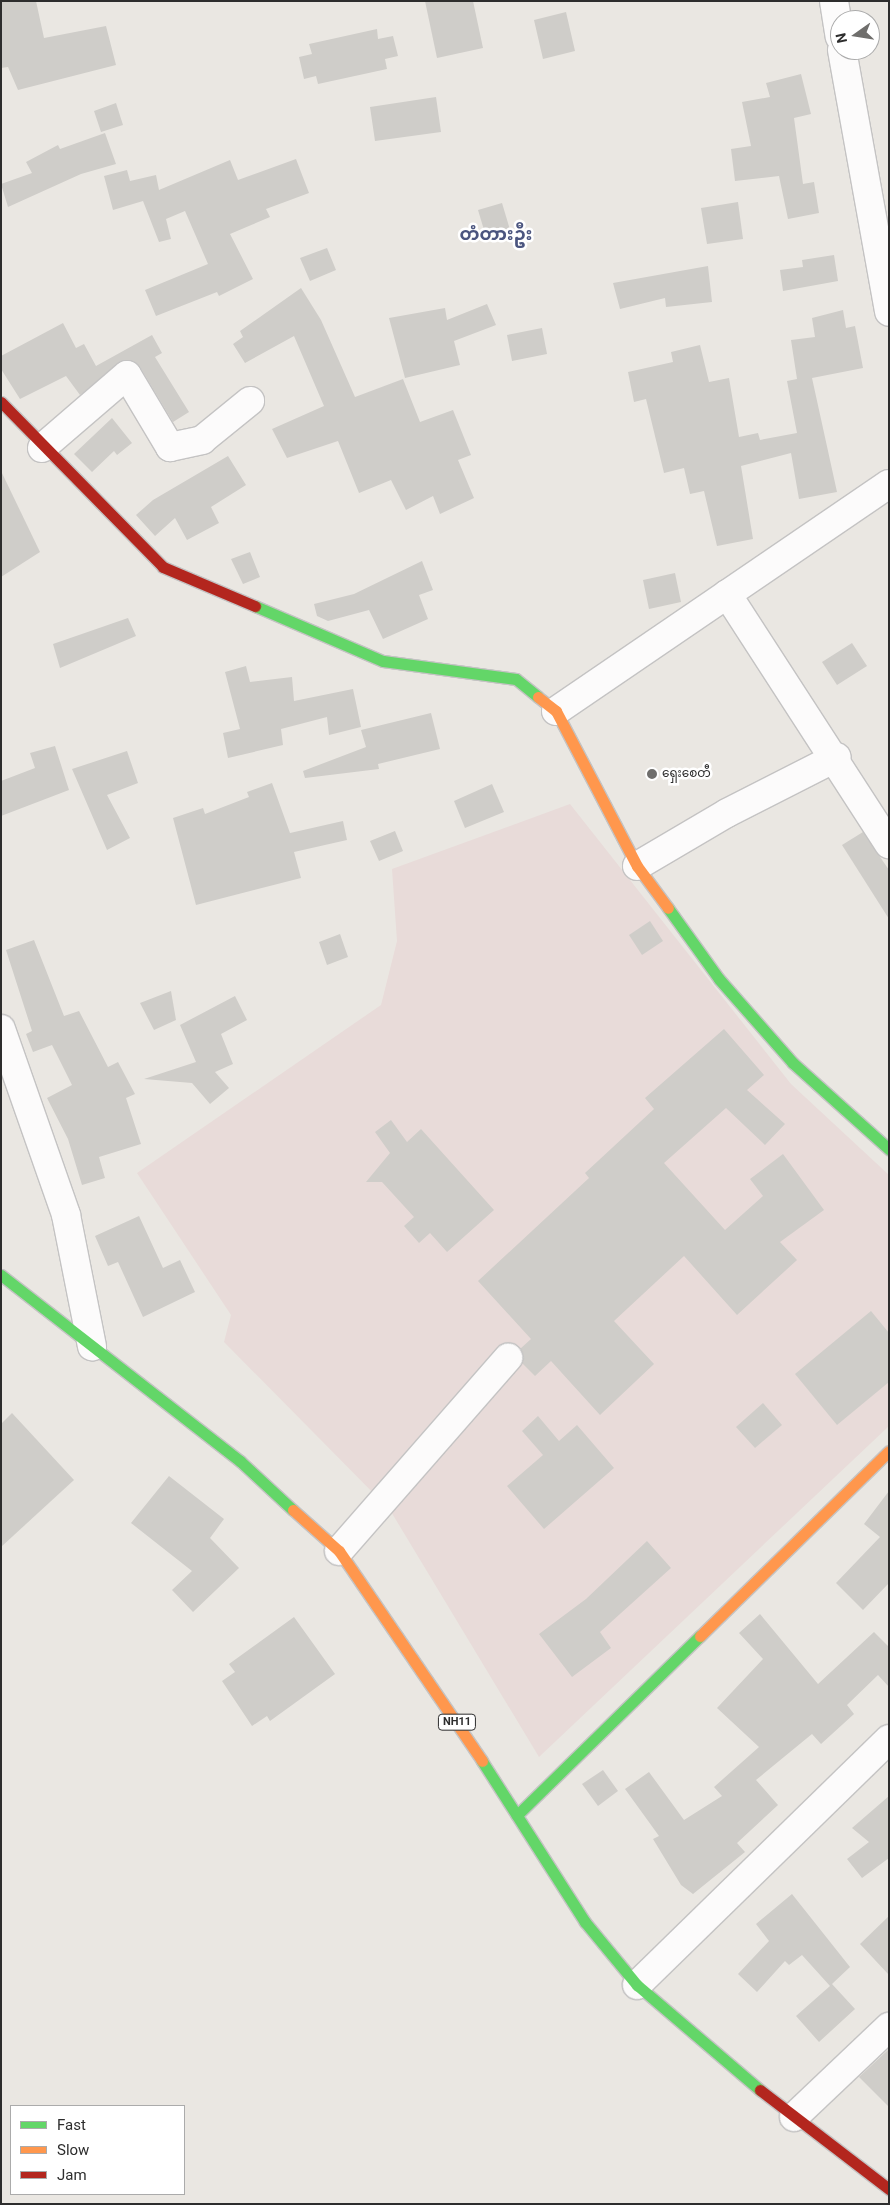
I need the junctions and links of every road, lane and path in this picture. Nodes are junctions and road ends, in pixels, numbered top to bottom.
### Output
1 (844, 60) edge
2 (889, 312) edge
3 (250, 401) dead end
4 (1, 402) edge
5 (42, 448) junction
6 (889, 484) edge
7 (727, 594) junction
8 (556, 710) junction
9 (837, 758) junction
10 (889, 844) edge
11 (637, 866) junction
12 (1, 1029) edge
13 (889, 1149) edge
14 (1, 1275) edge
15 (92, 1346) junction
16 (508, 1358) dead end
17 (889, 1451) edge
18 (338, 1551) junction
19 (889, 1739) edge
20 (517, 1815) junction
21 (637, 1985) junction
22 (889, 2026) edge
23 (794, 2117) junction
24 (889, 2189) edge

1 - 2 street
3 - 5 street
4 - 5 main road
5 - 8 main road
6 - 7 street
7 - 8 street
7 - 9 street
8 - 11 main road
9 - 10 street
9 - 11 street
11 - 13 main road
12 - 15 street
14 - 15 main road, NH11
15 - 18 main road, NH11
16 - 18 street
17 - 20 main road
18 - 20 main road, NH11
19 - 21 street
20 - 21 main road, NH11
21 - 23 main road, NH11
22 - 23 street
23 - 24 main road, NH11

